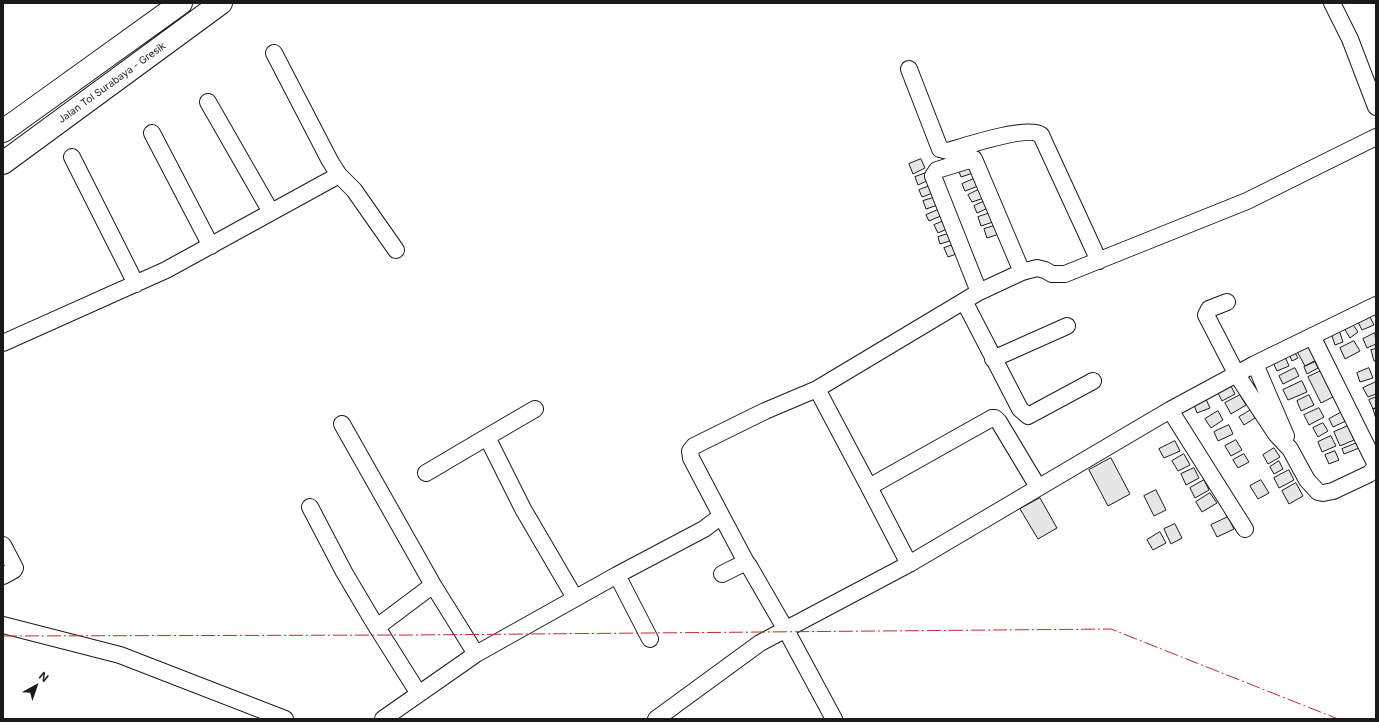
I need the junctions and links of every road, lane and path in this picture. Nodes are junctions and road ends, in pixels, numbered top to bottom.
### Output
1 (181, 3) edge
2 (221, 3) edge
3 (1332, 3) edge
4 (274, 53) dead end
5 (909, 69) dead end
6 (208, 102) dead end
7 (1376, 107) edge
8 (3, 131) edge
9 (152, 132) dead end
10 (1376, 137) edge
11 (72, 157) dead end
12 (3, 163) edge
13 (339, 175) junction
14 (271, 212) junction
15 (211, 246) junction
16 (396, 250) dead end
17 (1099, 261) junction
18 (1022, 272) junction
19 (136, 284) junction
20 (979, 292) junction
21 (964, 301) junction
22 (1227, 302) dead end
23 (1375, 309) edge
24 (1067, 326) dead end
25 (1312, 336) junction
26 (3, 343) edge
27 (993, 358) junction
28 (1255, 364) junction
29 (1236, 375) junction
30 (1093, 381) dead end
31 (817, 389) junction
32 (535, 409) dead end
33 (1170, 410) junction
34 (342, 424) dead end
35 (487, 437) junction
36 (1290, 449) junction
37 (426, 473) dead end
38 (869, 487) junction
39 (1038, 487) junction
40 (310, 508) dead end
41 (722, 517) junction
42 (1245, 529) dead end
43 (3, 545) edge
44 (746, 562) junction
45 (909, 564) junction
46 (722, 574) dead end
47 (617, 575) junction
48 (3, 576) edge
49 (433, 585) junction
50 (575, 598) junction
51 (3, 625) edge
52 (377, 626) junction
53 (786, 630) junction
54 (650, 639) dead end
55 (476, 654) junction
56 (419, 694) junction
57 (285, 719) edge
58 (383, 719) edge
59 (656, 719) edge
60 (834, 719) edge

1 - 8 highway
2 - 12 highway, Jalan Tol Surabaya - Gresik
3 - 7 street
4 - 13 street
5 - 17 street
6 - 14 street
9 - 15 street
10 - 17 street
11 - 19 street
13 - 14 street
13 - 16 street
14 - 15 street
15 - 19 street
17 - 18 street
18 - 20 street
18 - 20 street
19 - 26 street
20 - 21 street
21 - 27 street
21 - 31 street
22 - 29 street
23 - 25 street
24 - 27 street
25 - 28 street
25 - 36 street
27 - 30 street
28 - 29 street
28 - 36 street
29 - 33 street
29 - 36 street
31 - 38 street
31 - 41 street
32 - 35 street
33 - 39 street
33 - 42 street
34 - 49 street
35 - 37 street
35 - 50 street
38 - 39 street
38 - 45 street
39 - 45 street
40 - 52 street
41 - 44 street
41 - 47 street
43 - 48 street
44 - 46 street
44 - 53 street
45 - 53 street
47 - 50 street
47 - 54 street
49 - 52 street
49 - 55 street
50 - 55 street
51 - 57 street
52 - 56 street
53 - 59 street
53 - 60 street
55 - 56 street
56 - 58 street

